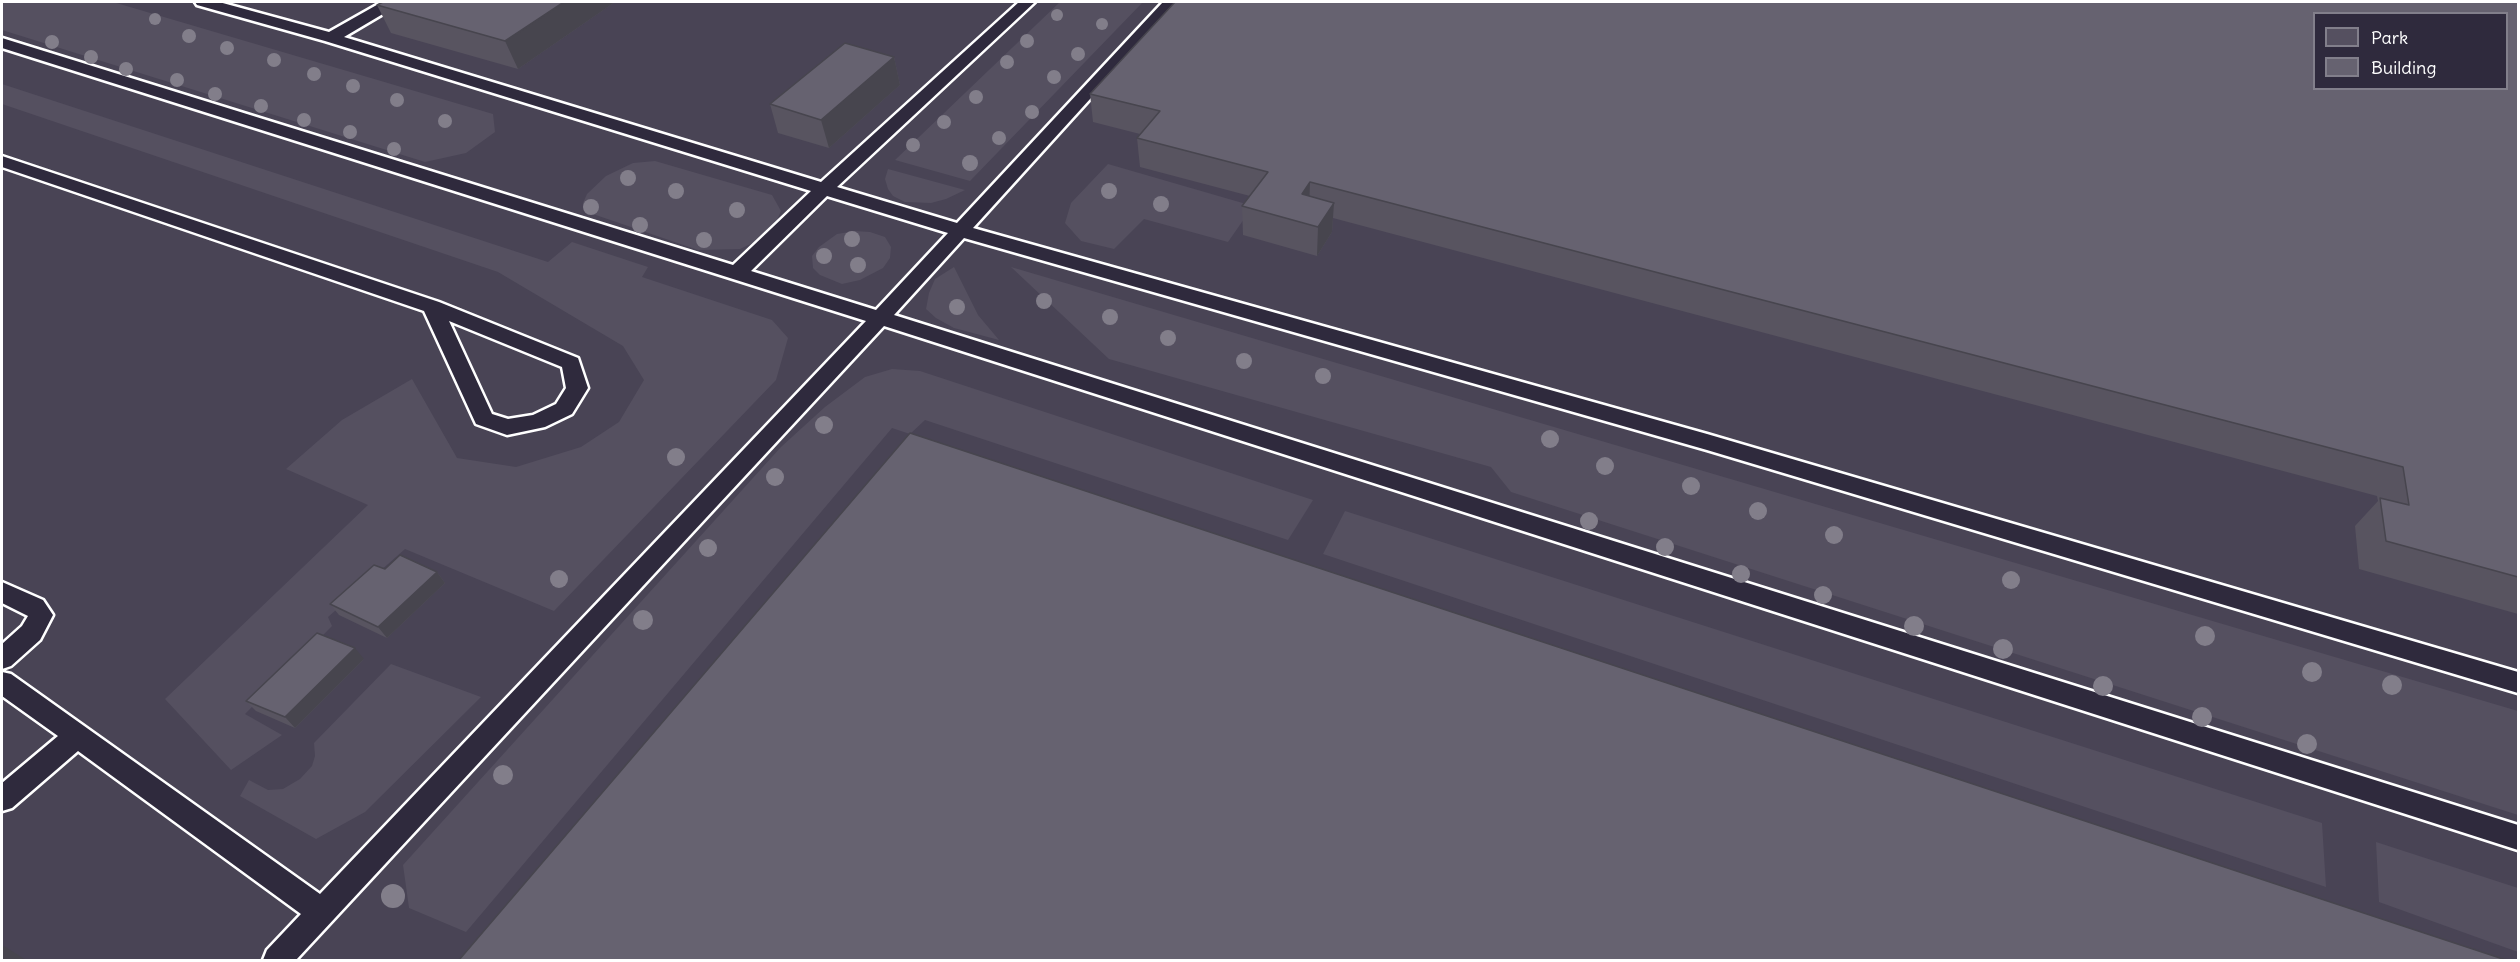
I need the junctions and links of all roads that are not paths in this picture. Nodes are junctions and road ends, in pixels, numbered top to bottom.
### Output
1 (203, 2) edge
2 (392, 2) edge
3 (1028, 2) edge
4 (1171, 2) edge
5 (331, 38) junction
6 (2, 43) edge
7 (2, 161) edge
8 (823, 190) junction
9 (958, 230) junction
10 (737, 273) junction
11 (432, 307) junction
12 (880, 318) junction
13 (2, 592) edge
14 (2, 659) edge
15 (2, 682) edge
16 (2518, 683) edge
17 (77, 736) junction
18 (2, 799) edge
19 (2518, 838) edge
20 (322, 912) junction
21 (277, 960) edge

1 - 5 lane
2 - 5 lane
3 - 8 lane
4 - 9 lane
5 - 8 lane
6 - 10 lane
7 - 11 lane
8 - 9 lane
8 - 10 lane
9 - 12 lane
9 - 16 lane
10 - 12 lane
11 - 11 lane
12 - 19 lane
12 - 20 lane
13 - 14 lane
15 - 17 lane
17 - 18 lane
17 - 20 lane
20 - 21 lane

